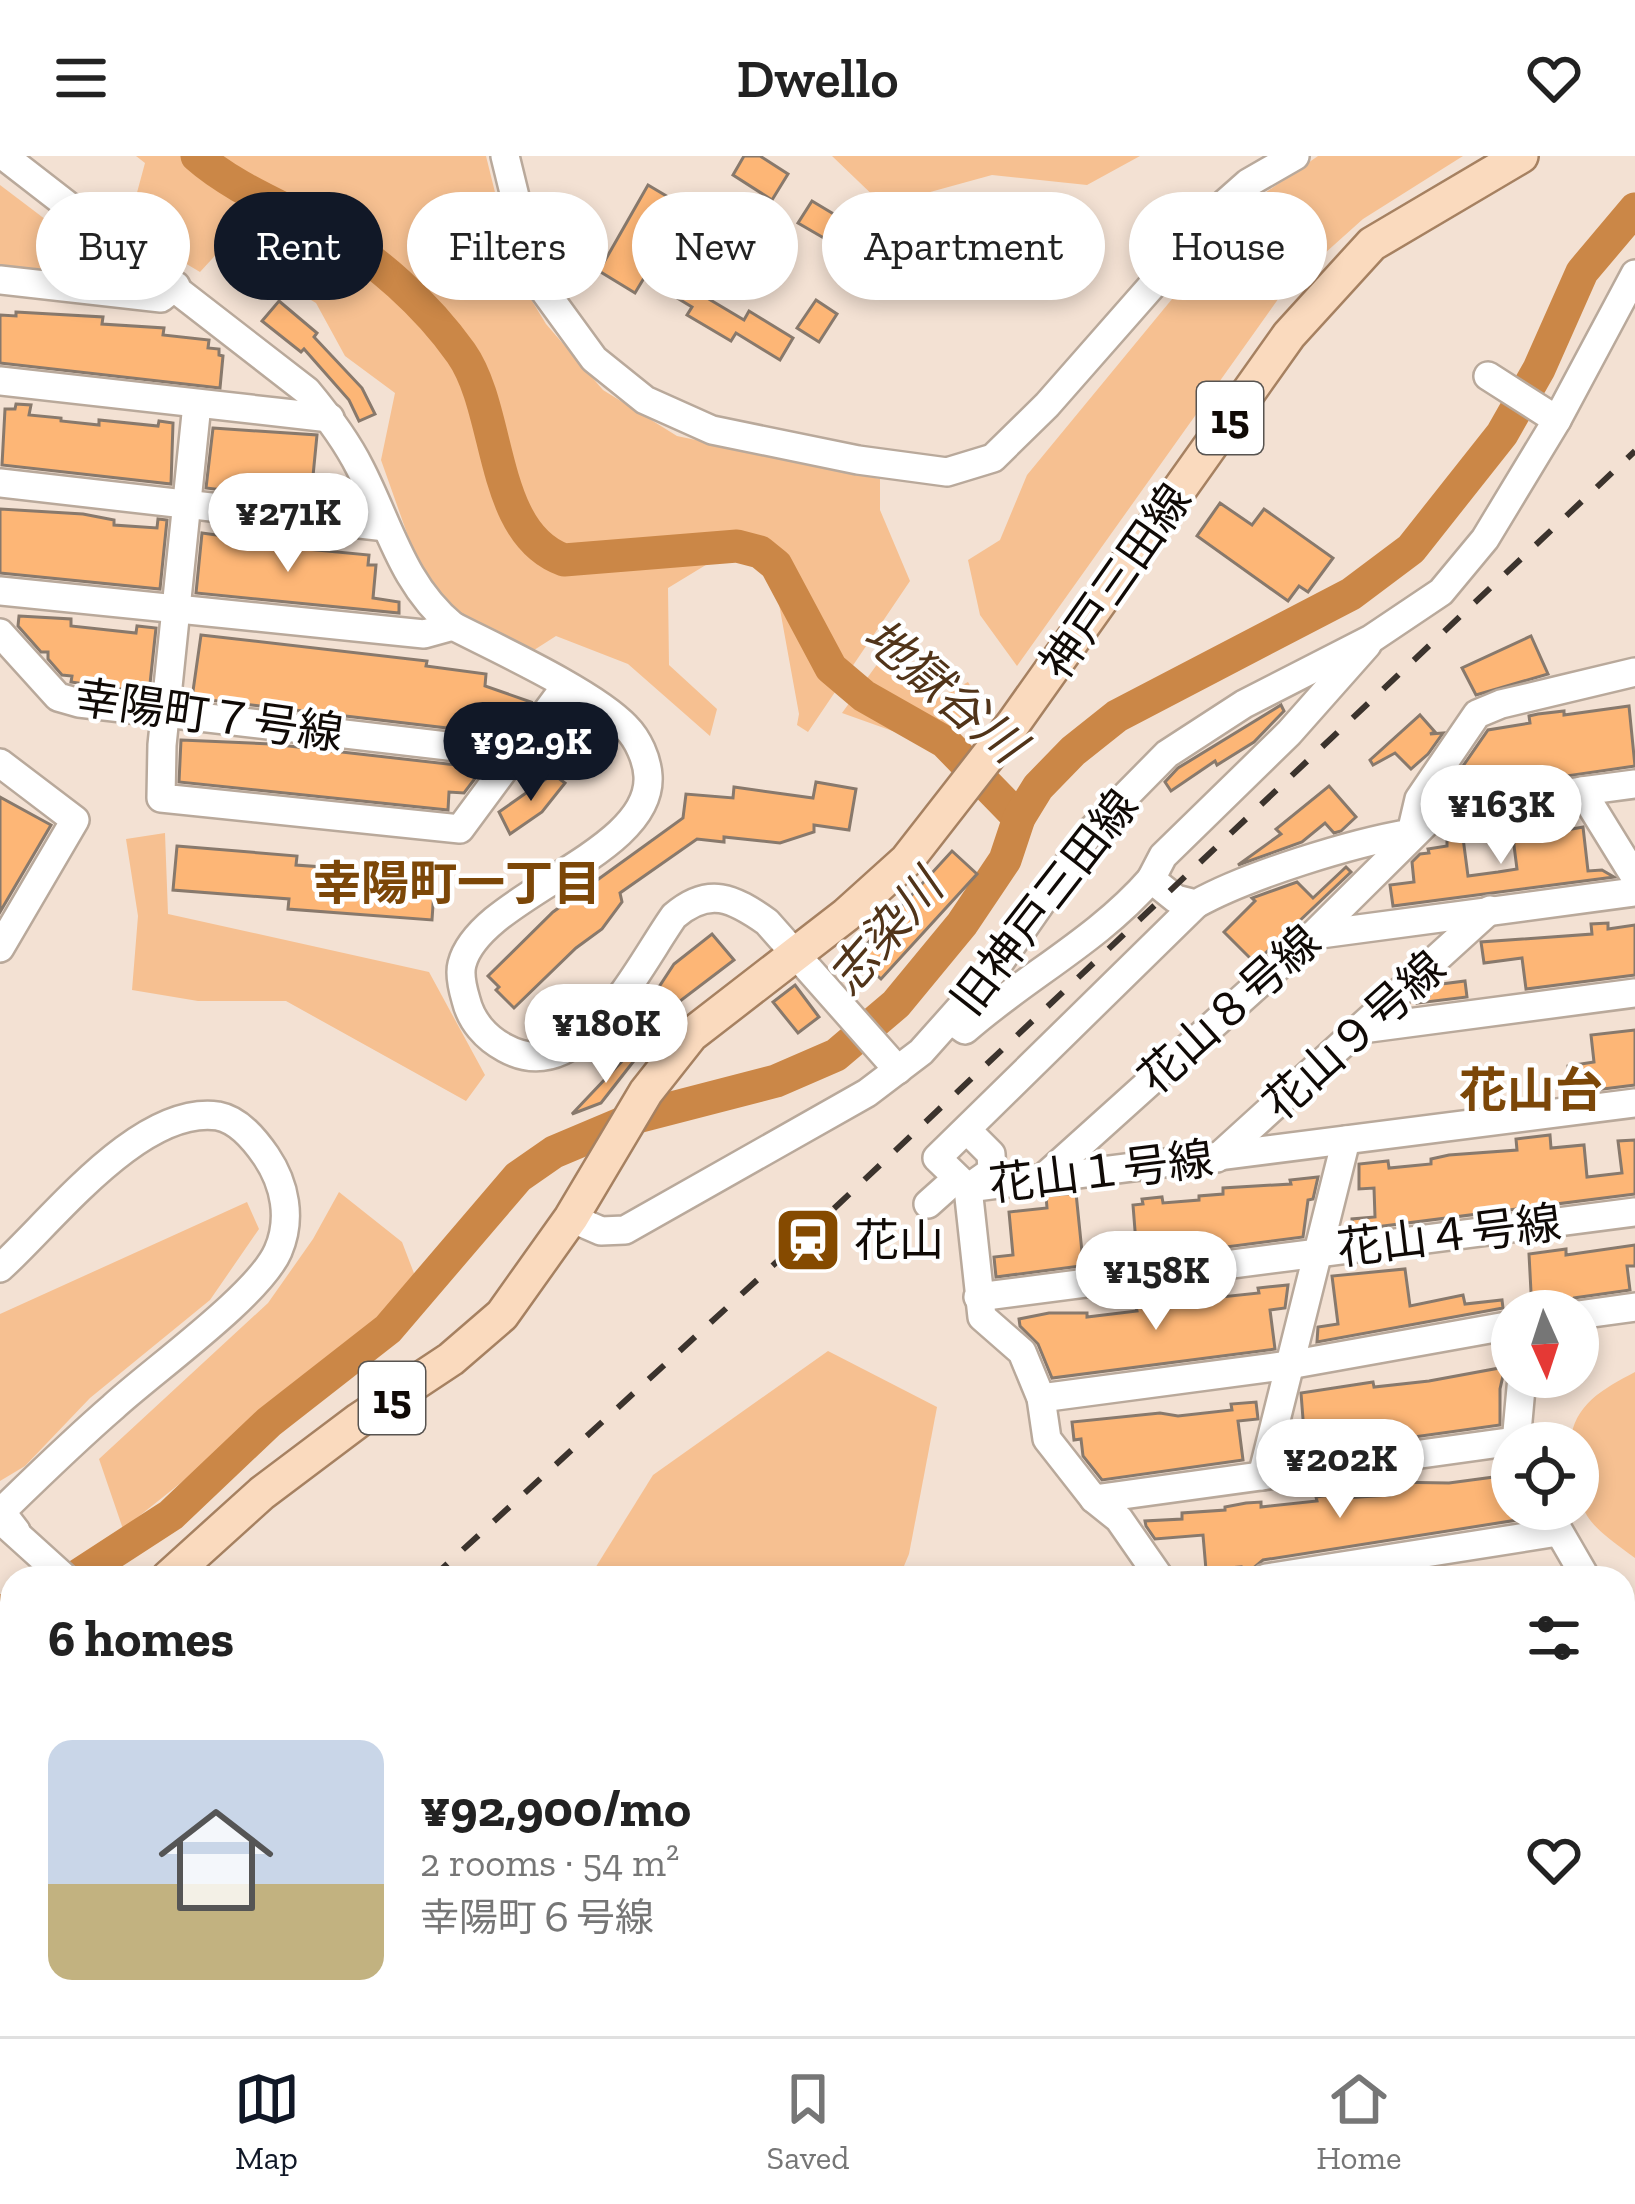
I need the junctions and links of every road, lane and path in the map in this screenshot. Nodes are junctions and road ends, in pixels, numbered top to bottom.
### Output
1 (4, 156) edge
2 (505, 156) edge
3 (1295, 156) edge
4 (1521, 156) edge
5 (52, 192) edge
6 (1635, 274) edge
7 (0, 280) edge
8 (36, 284) edge
9 (190, 297) edge
10 (1488, 376) dead end
11 (0, 382) edge
12 (197, 404) junction
13 (1545, 413) junction
14 (330, 418) junction
15 (0, 483) edge
16 (187, 503) junction
17 (386, 527) junction
18 (0, 591) edge
19 (177, 608) junction
20 (453, 626) junction
21 (0, 633) edge
22 (1371, 639) junction
23 (1635, 672) edge
24 (566, 687) junction
25 (165, 712) junction
26 (516, 754) junction
27 (0, 763) edge
28 (1635, 784) edge
29 (1582, 791) junction
30 (1411, 833) junction
31 (1635, 877) edge
32 (1151, 879) junction
33 (1635, 892) edge
34 (1196, 904) junction
35 (1490, 910) junction
36 (1312, 935) junction
37 (0, 948) edge
38 (795, 952) junction
39 (1635, 993) edge
40 (952, 1021) junction
41 (1362, 1029) junction
42 (890, 1062) junction
43 (1635, 1103) edge
44 (968, 1131) junction
45 (1346, 1140) junction
46 (1217, 1158) junction
47 (1042, 1179) junction
48 (962, 1184) junction
49 (578, 1204) junction
50 (928, 1204) dead end
51 (1635, 1212) edge
52 (1321, 1251) junction
53 (2, 1264) edge
54 (978, 1297) junction
55 (1635, 1307) edge
56 (1599, 1312) edge
57 (1491, 1329) edge
58 (1289, 1365) junction
59 (1041, 1398) junction
60 (1491, 1445) edge
61 (1262, 1476) junction
62 (1094, 1499) junction
63 (8, 1525) edge
64 (1507, 1530) edge
65 (1557, 1530) edge
66 (52, 1566) edge
67 (181, 1566) edge
68 (1152, 1566) edge
69 (1326, 1566) edge
70 (1579, 1566) edge

1 - 5 street
2 - 3 street
4 - 38 main road, 神戸三田線 / 15
6 - 13 street, 旧神戸三田線
7 - 8 street
9 - 14 street
10 - 13 street
11 - 12 street
12 - 14 street
12 - 16 street
13 - 22 street, 旧神戸三田線
14 - 17 street
15 - 16 street
16 - 17 street
16 - 19 street
17 - 20 street
18 - 19 street
19 - 20 street
19 - 25 street
20 - 24 street
21 - 25 street, 幸陽町７号線
22 - 32 street
22 - 40 street, 旧神戸三田線
23 - 30 street
24 - 26 street
24 - 38 street
25 - 26 street, 幸陽町７号線
25 - 26 street
27 - 37 street
28 - 29 street
29 - 30 street
29 - 31 street
30 - 34 street
30 - 36 street, 花山８号線
32 - 34 street
32 - 40 street
33 - 35 street
34 - 44 street, 花山１号線
35 - 36 street
35 - 41 street, 花山９号線
36 - 47 street, 花山８号線
38 - 42 street
38 - 49 main road, 神戸三田線 / 15
39 - 41 street
40 - 42 street, 旧神戸三田線
41 - 46 street, 花山９号線
42 - 49 street, 旧神戸三田線
43 - 45 street, 花山１号線
44 - 48 street, 花山１号線
44 - 48 street
45 - 46 street, 花山１号線
45 - 52 street
46 - 47 street, 花山１号線
47 - 48 street, 花山１号線
48 - 50 street
48 - 54 street
49 - 67 main road, 神戸三田線 / 15
51 - 52 street, 花山４号線
52 - 54 street, 花山４号線
52 - 58 street
53 - 63 street
54 - 59 street
55 - 56 street
57 - 58 street
58 - 59 street
58 - 61 street
59 - 62 street
60 - 61 street
61 - 62 street
62 - 68 street
63 - 66 street
64 - 69 street
65 - 70 street

